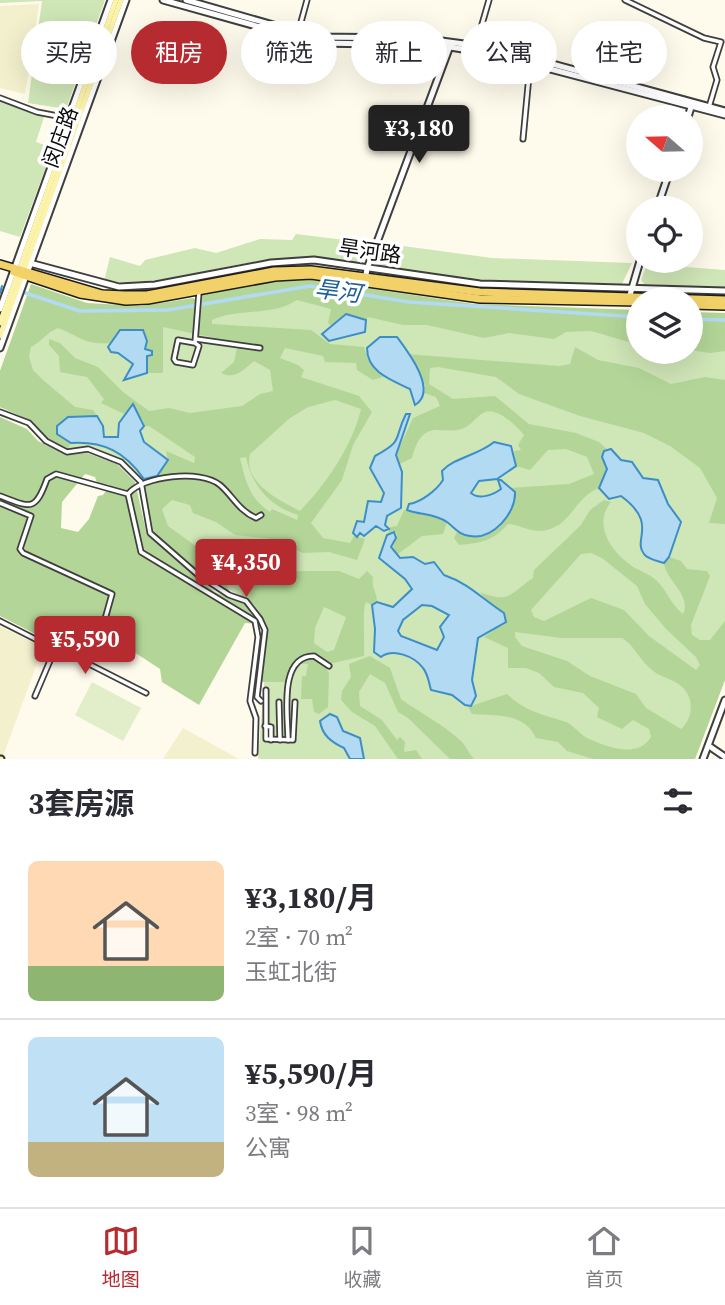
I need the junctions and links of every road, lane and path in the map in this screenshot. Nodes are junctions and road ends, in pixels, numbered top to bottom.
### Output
1 (113, 0) edge
2 (124, 0) edge
3 (163, 0) edge
4 (186, 0) edge
5 (307, 0) edge
6 (489, 0) edge
7 (625, 0) edge
8 (243, 21) edge
9 (253, 21) edge
10 (301, 21) edge
11 (483, 21) edge
12 (451, 44) junction
13 (461, 44) edge
14 (337, 45) edge
15 (461, 46) edge
16 (557, 68) edge
17 (528, 84) edge
18 (0, 98) edge
19 (692, 105) edge
20 (704, 106) edge
21 (709, 107) junction
22 (704, 108) edge
23 (725, 113) edge
24 (70, 119) junction
25 (523, 139) dead end
26 (44, 198) junction
27 (36, 205) junction
28 (29, 261) junction
29 (0, 266) edge
30 (320, 273) junction
31 (19, 275) junction
32 (366, 276) junction
33 (626, 291) edge
34 (703, 291) edge
35 (725, 291) edge
36 (626, 292) edge
37 (13, 294) junction
38 (199, 294) junction
39 (599, 298) junction
40 (703, 299) edge
41 (725, 300) edge
42 (626, 301) edge
43 (703, 305) edge
44 (725, 306) edge
45 (0, 309) edge
46 (0, 323) edge
47 (0, 335) edge
48 (195, 340) junction
49 (0, 348) edge
50 (260, 348) dead end
51 (0, 412) edge
52 (141, 482) junction
53 (128, 494) junction
54 (0, 496) edge
55 (0, 503) edge
56 (261, 516) dead end
57 (105, 619) dead end
58 (0, 621) edge
59 (55, 649) junction
60 (329, 666) dead end
61 (266, 690) dead end
62 (146, 692) dead end
63 (35, 696) dead end
64 (725, 700) edge
65 (261, 701) dead end
66 (279, 702) dead end
67 (295, 702) dead end
68 (280, 740) junction
69 (288, 740) junction
70 (709, 746) junction
71 (255, 754) dead end
72 (725, 757) edge
73 (703, 759) edge

1 - 24 main road, 闵庄路
2 - 28 main road, 闵庄路
3 - 8 street
4 - 9 street
5 - 10 street
6 - 11 street
7 - 21 street
12 - 13 street
12 - 14 street
12 - 15 street
12 - 32 street
16 - 19 street
17 - 25 street
18 - 24 street
20 - 21 street
21 - 23 street
22 - 23 street
24 - 26 main road, 闵庄路
24 - 27 street, 闵庄路
26 - 27 street
26 - 31 main road, 闵庄路
27 - 31 street, 闵庄路
28 - 31 street
28 - 32 street, 旱河路
29 - 31 main road, 旱河路
30 - 31 main road, 旱河路
30 - 32 main road, 旱河路
30 - 38 main road, 旱河路
31 - 37 main road
31 - 38 main road, 旱河路
32 - 33 street, 旱河路
32 - 39 main road, 旱河路
34 - 35 street, 旱河路
36 - 39 main road, 旱河路
37 - 45 street
37 - 46 main road
37 - 47 main road
37 - 49 street
38 - 48 street
39 - 42 main road, 旱河路
40 - 41 main road, 旱河路
43 - 44 main road
48 - 48 street
48 - 50 street
51 - 52 street
52 - 53 street
52 - 56 street
52 - 65 street
53 - 54 street
53 - 71 street
55 - 57 street
58 - 59 street
59 - 62 street
59 - 63 street
60 - 69 street
61 - 68 street
64 - 70 street
66 - 68 street
67 - 69 street
68 - 69 street
70 - 72 street
70 - 73 street

